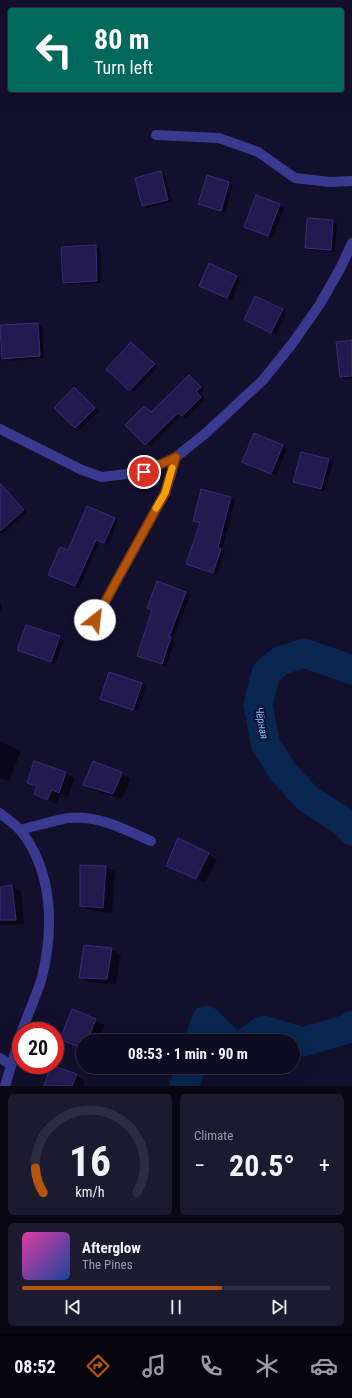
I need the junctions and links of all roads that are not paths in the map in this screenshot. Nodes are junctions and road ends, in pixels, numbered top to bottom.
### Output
1 (156, 135) dead end
2 (352, 181) edge
3 (352, 243) edge
4 (0, 429) edge
5 (176, 457) junction
6 (95, 620) dead end
7 (0, 813) edge
8 (20, 830) junction
9 (151, 841) dead end
10 (25, 1022) edge
11 (0, 1058) edge
12 (12, 1058) edge
13 (10, 1064) junction
14 (5, 1086) edge

1 - 2 lane
3 - 5 lane
4 - 5 lane
5 - 6 lane
7 - 8 lane
8 - 9 lane
8 - 10 lane
11 - 13 lane
12 - 13 lane
13 - 14 lane

